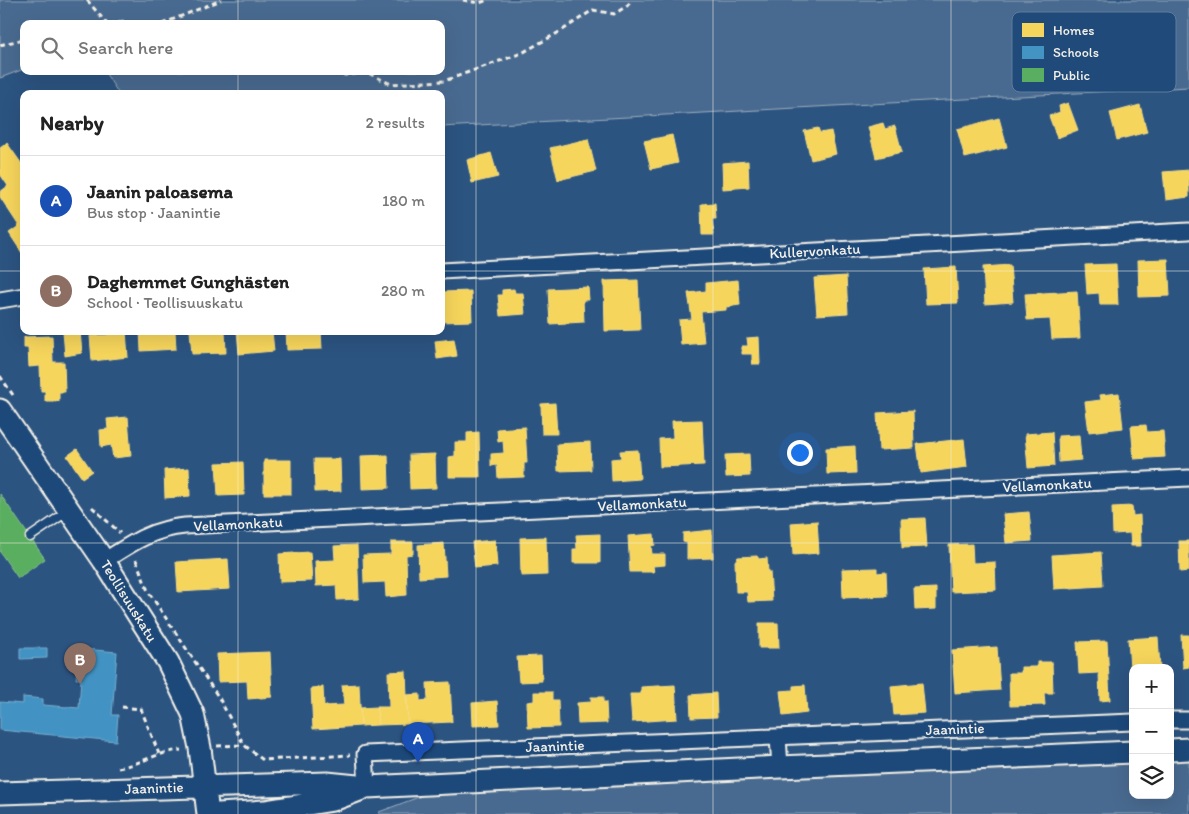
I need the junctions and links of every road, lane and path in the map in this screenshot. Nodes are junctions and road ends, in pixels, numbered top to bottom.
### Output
1 (87, 0) edge
2 (221, 0) edge
3 (463, 0) edge
4 (488, 0) edge
5 (632, 0) edge
6 (104, 20) edge
7 (172, 20) edge
8 (20, 40) edge
9 (0, 45) edge
10 (372, 75) edge
11 (1189, 231) edge
12 (445, 271) edge
13 (20, 297) edge
14 (0, 300) edge
15 (0, 410) edge
16 (1189, 478) edge
17 (69, 510) junction
18 (30, 537) dead end
19 (135, 557) dead end
20 (104, 561) junction
21 (122, 707) dead end
22 (1174, 720) edge
23 (1189, 720) edge
24 (1129, 722) edge
25 (778, 737) junction
26 (232, 745) dead end
27 (244, 745) junction
28 (1189, 749) edge
29 (1174, 750) edge
30 (1129, 752) edge
31 (159, 754) dead end
32 (365, 754) junction
33 (780, 767) junction
34 (205, 787) junction
35 (367, 788) junction
36 (0, 793) edge
37 (208, 814) edge
38 (219, 814) edge

1 - 6 path
2 - 7 path
3 - 4 path
5 - 10 path
8 - 9 path
11 - 12 street, Kullervonkatu
13 - 14 street
15 - 17 main road, Teollisuuskatu
16 - 20 street, Vellamonkatu
17 - 18 lane
17 - 20 main road, Teollisuuskatu
19 - 27 path
20 - 34 main road, Teollisuuskatu
21 - 31 path
22 - 23 street
24 - 25 street, Jaanintie
25 - 32 street, Jaanintie
25 - 33 street
26 - 27 path
27 - 32 path
28 - 29 main road
30 - 33 main road, Jaanintie
32 - 35 street
33 - 35 main road, Jaanintie
34 - 35 main road, Jaanintie
34 - 36 main road, Jaanintie
34 - 37 main road, Teollisuuskatu
35 - 38 main road, Jaanintie

